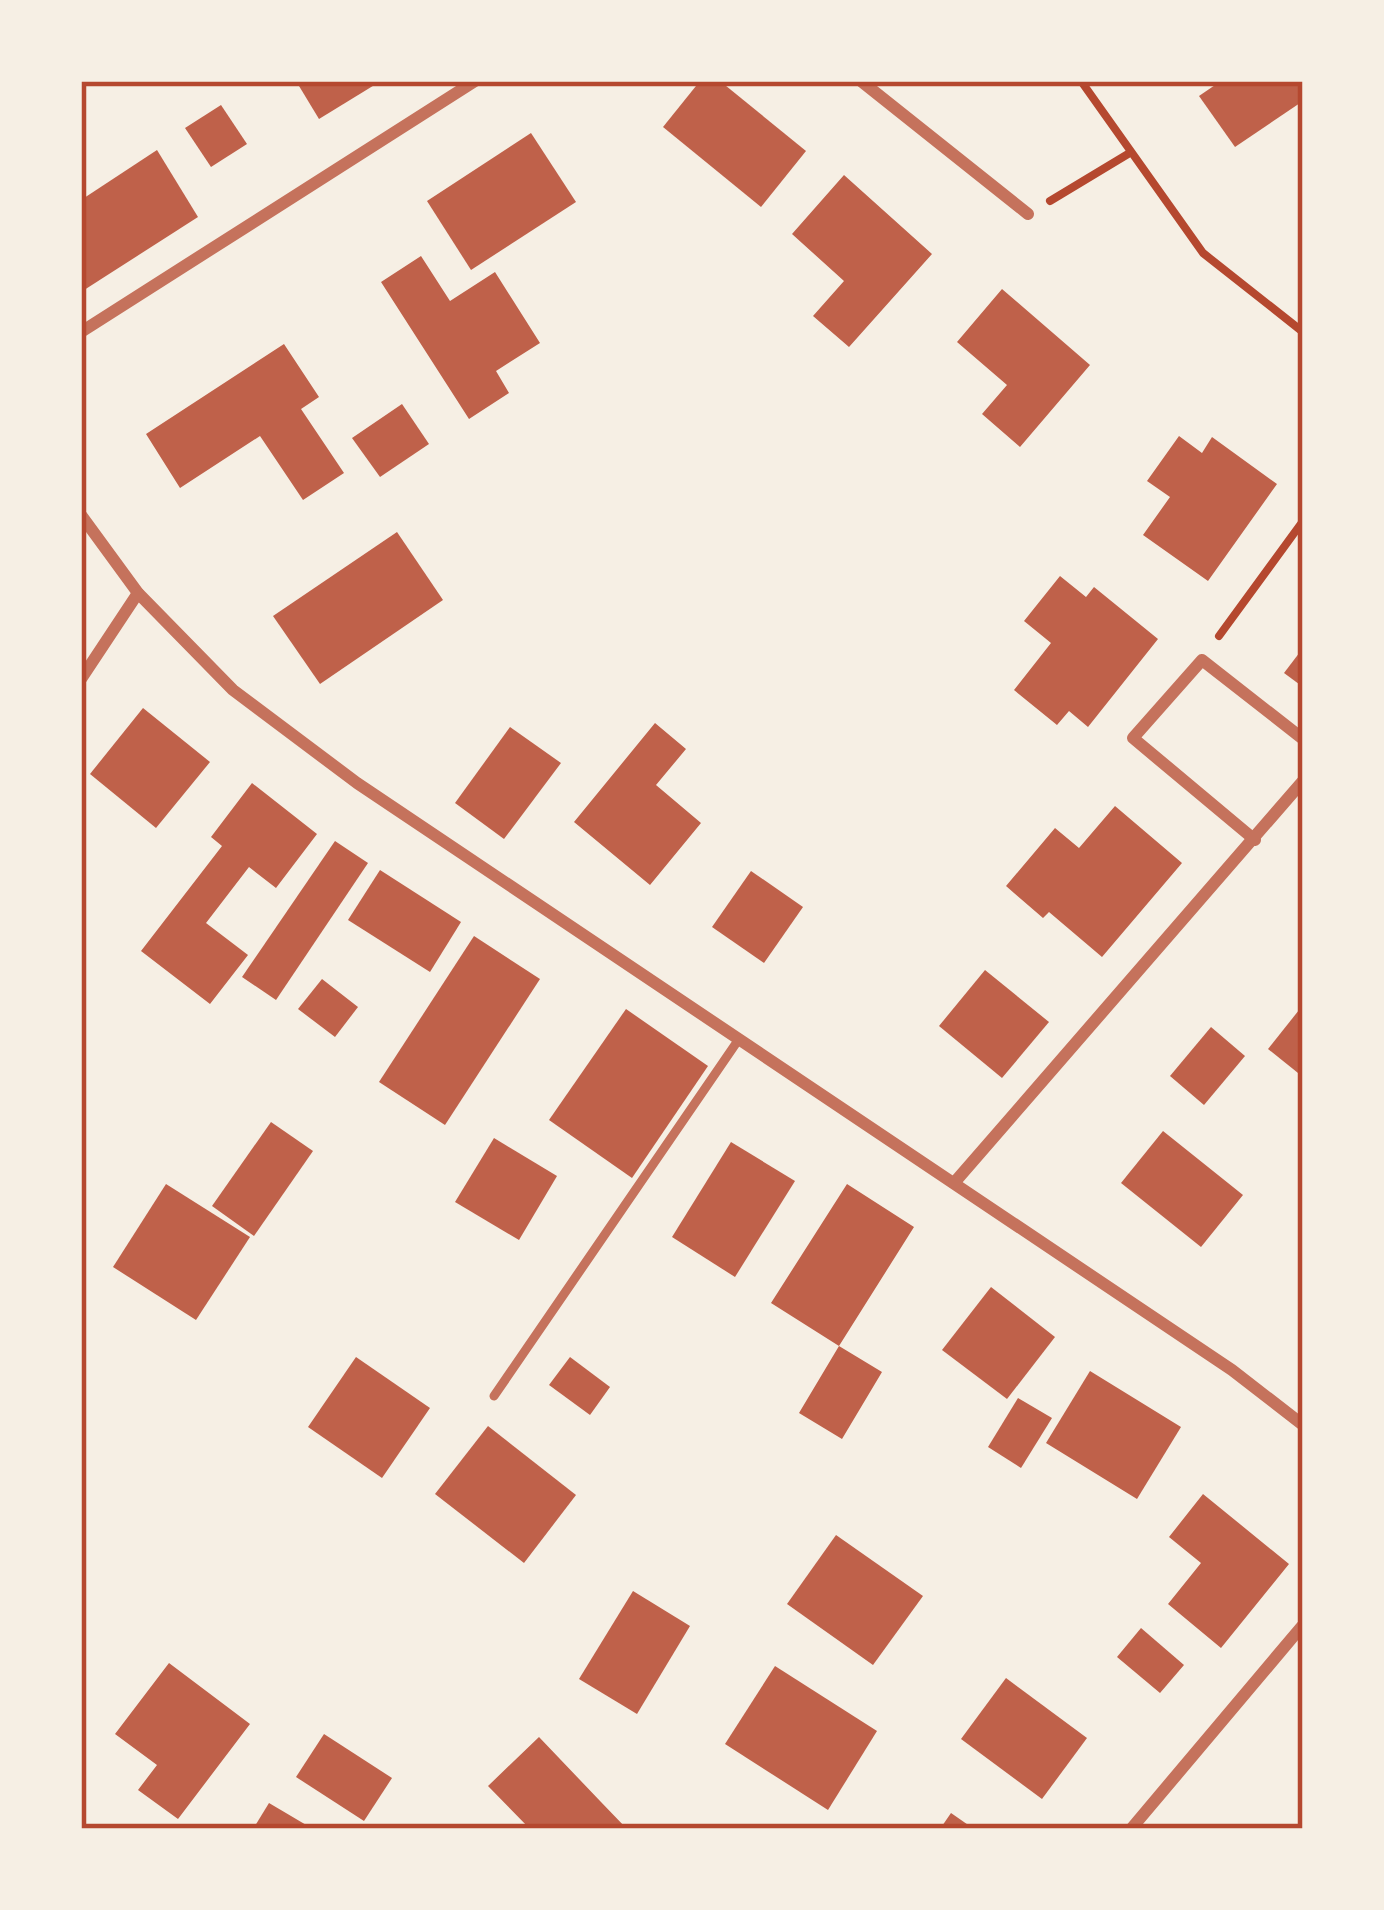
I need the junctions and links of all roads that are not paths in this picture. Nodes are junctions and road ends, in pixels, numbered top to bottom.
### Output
1 (475, 81) edge
2 (861, 81) edge
3 (1028, 214) road end
4 (81, 332) edge
5 (81, 515) edge
6 (138, 592) junction
7 (81, 680) edge
8 (1303, 739) edge
9 (1303, 781) edge
10 (1255, 840) junction
11 (739, 1039) junction
12 (954, 1183) junction
13 (494, 1396) dead end
14 (1303, 1425) edge
15 (1303, 1625) edge
16 (1131, 1829) edge

1 - 4 street
2 - 3 street
5 - 6 street
6 - 7 street
6 - 11 street
8 - 10 street
9 - 10 street
10 - 12 street
11 - 12 street
11 - 13 lane
12 - 14 street
15 - 16 street

